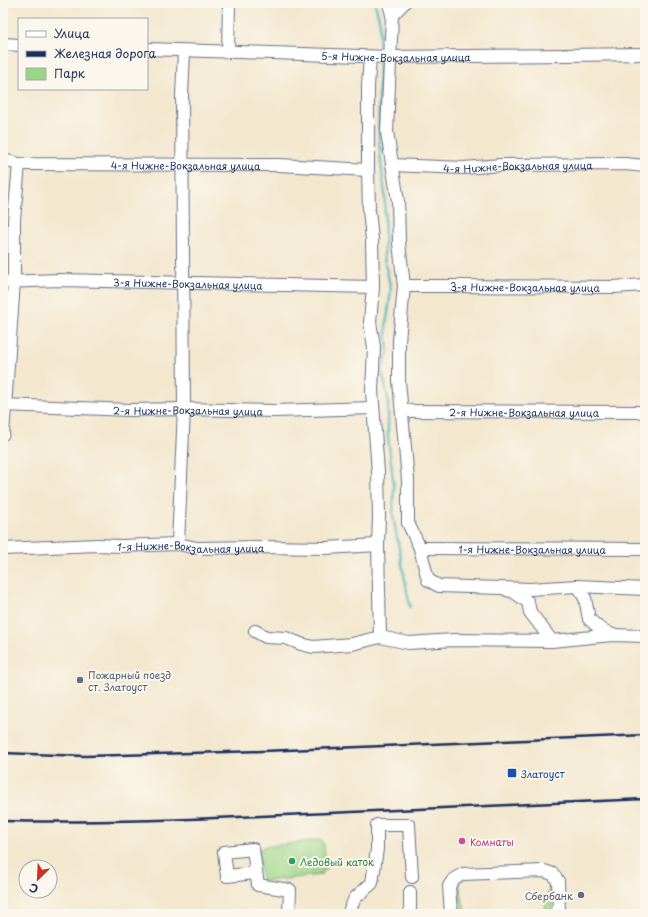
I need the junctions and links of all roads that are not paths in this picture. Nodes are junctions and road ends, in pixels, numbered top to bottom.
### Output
1 (229, 3) edge
2 (389, 3) edge
3 (404, 3) edge
4 (392, 15) junction
5 (3, 44) edge
6 (18, 45) edge
7 (148, 49) edge
8 (184, 51) junction
9 (228, 52) junction
10 (645, 54) edge
11 (370, 57) junction
12 (391, 57) junction
13 (3, 160) edge
14 (19, 164) junction
15 (392, 165) junction
16 (183, 166) junction
17 (645, 166) edge
18 (368, 170) junction
19 (8, 282) edge
20 (183, 283) junction
21 (645, 285) edge
22 (404, 286) junction
23 (373, 287) junction
24 (4, 405) edge
25 (373, 408) junction
26 (184, 409) junction
27 (402, 411) junction
28 (645, 412) edge
29 (3, 434) edge
30 (178, 544) junction
31 (378, 545) junction
32 (420, 548) junction
33 (3, 549) edge
34 (645, 549) edge
35 (578, 586) junction
36 (503, 588) junction
37 (645, 589) edge
38 (255, 631) dead end
39 (612, 635) junction
40 (645, 636) edge
41 (380, 637) junction
42 (552, 641) junction
43 (255, 873) dead end
44 (412, 877) dead end
45 (410, 892) dead end
46 (289, 914) edge
47 (348, 914) edge
48 (410, 914) edge
49 (451, 914) edge
50 (559, 914) edge

1 - 9 street
2 - 4 street
3 - 4 street
4 - 12 street
5 - 6 street
7 - 8 street, 5-я Нижне-Вокзальная улица
8 - 9 street, 5-я Нижне-Вокзальная улица
8 - 16 street
9 - 11 street, 5-я Нижне-Вокзальная улица
10 - 12 street, 5-я Нижне-Вокзальная улица
11 - 12 street, 5-я Нижне-Вокзальная улица
11 - 18 street
12 - 15 street
13 - 14 street, 4-я Нижне-Вокзальная улица
14 - 16 street, 4-я Нижне-Вокзальная улица
14 - 19 street
15 - 17 street, 4-я Нижне-Вокзальная улица
15 - 22 street
16 - 18 street, 4-я Нижне-Вокзальная улица
16 - 20 street
18 - 23 street
19 - 20 street, 3-я Нижне-Вокзальная улица
19 - 24 street
20 - 23 street, 3-я Нижне-Вокзальная улица
20 - 26 street
21 - 22 street, 3-я Нижне-Вокзальная улица
22 - 27 street
23 - 25 street
24 - 26 street, 2-я Нижне-Вокзальная улица
24 - 29 street
25 - 26 street, 2-я Нижне-Вокзальная улица
25 - 31 street
26 - 30 street
27 - 28 street, 2-я Нижне-Вокзальная улица
27 - 32 street
30 - 31 street, 1-я Нижне-Вокзальная улица
30 - 33 street, 1-я Нижне-Вокзальная улица
31 - 41 street
32 - 34 street, 1-я Нижне-Вокзальная улица
32 - 36 street
35 - 36 street
35 - 37 street
35 - 39 street
36 - 42 street
38 - 41 street
39 - 40 street
39 - 42 street
41 - 42 street
43 - 46 street
44 - 47 street
45 - 48 street
49 - 50 street

